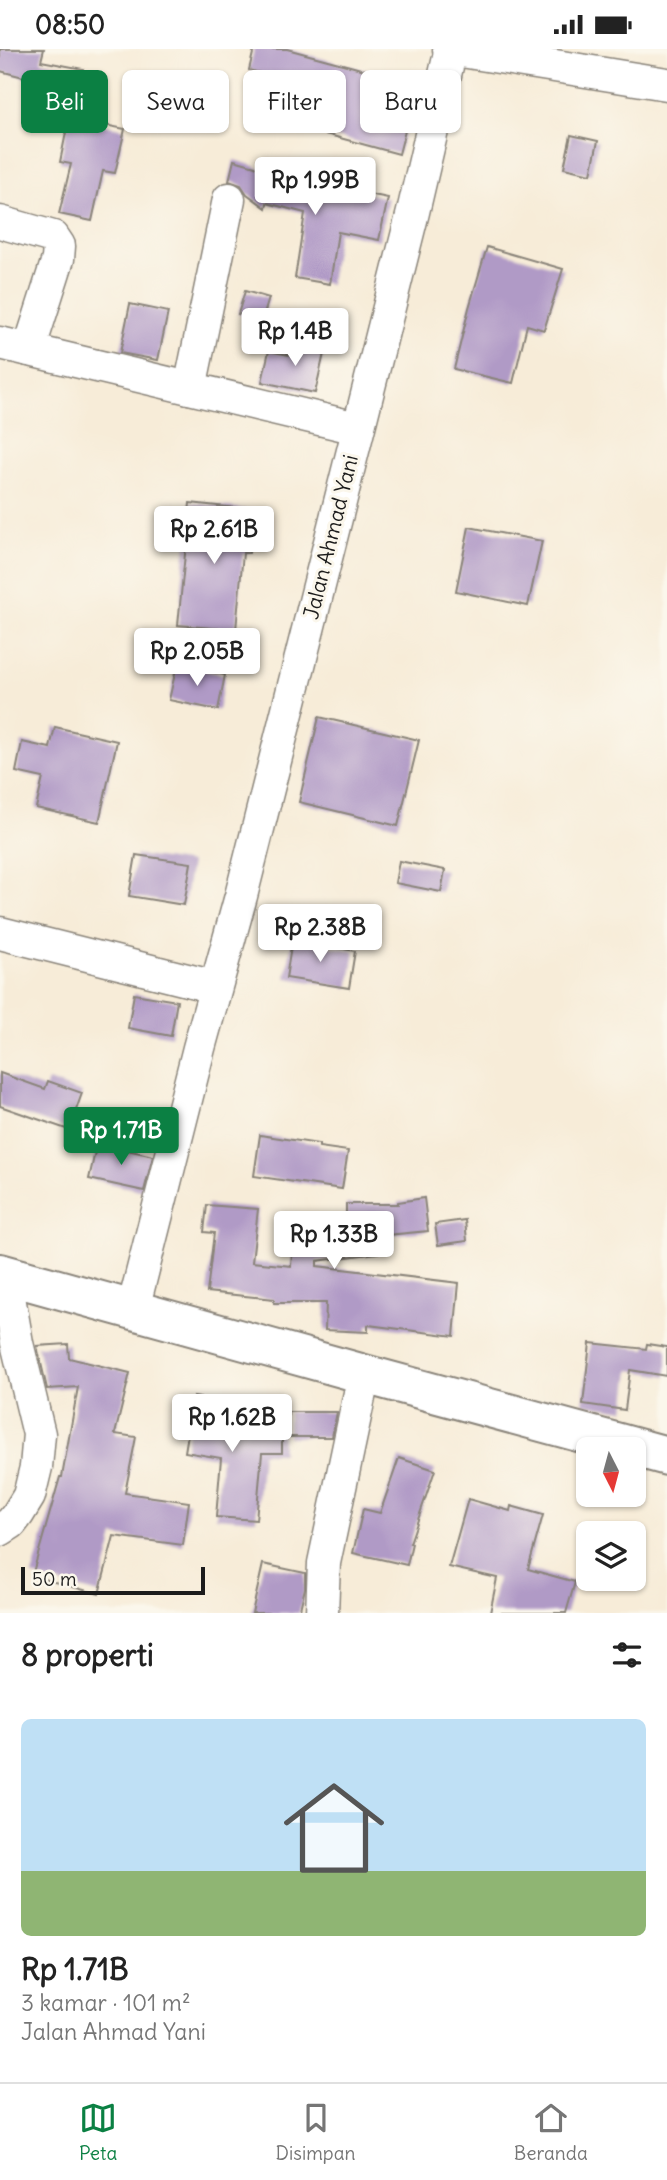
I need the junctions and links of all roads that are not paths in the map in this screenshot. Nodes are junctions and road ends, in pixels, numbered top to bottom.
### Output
1 (450, 49) edge
2 (667, 84) edge
3 (229, 199) dead end
4 (0, 222) edge
5 (15, 347) edge
6 (190, 388) junction
7 (357, 428) junction
8 (0, 933) edge
9 (215, 987) junction
10 (3, 1274) edge
11 (133, 1309) junction
12 (363, 1374) junction
13 (667, 1456) edge
14 (0, 1530) edge
15 (321, 1613) edge

1 - 2 street
1 - 7 street, Jalan Ahmad Yani
3 - 6 street
4 - 5 street
5 - 6 street
6 - 7 street
7 - 9 street, Jalan Ahmad Yani
8 - 9 street
9 - 11 street, Jalan Ahmad Yani
10 - 11 main road
10 - 14 street
11 - 12 main road
12 - 13 main road
12 - 15 street

